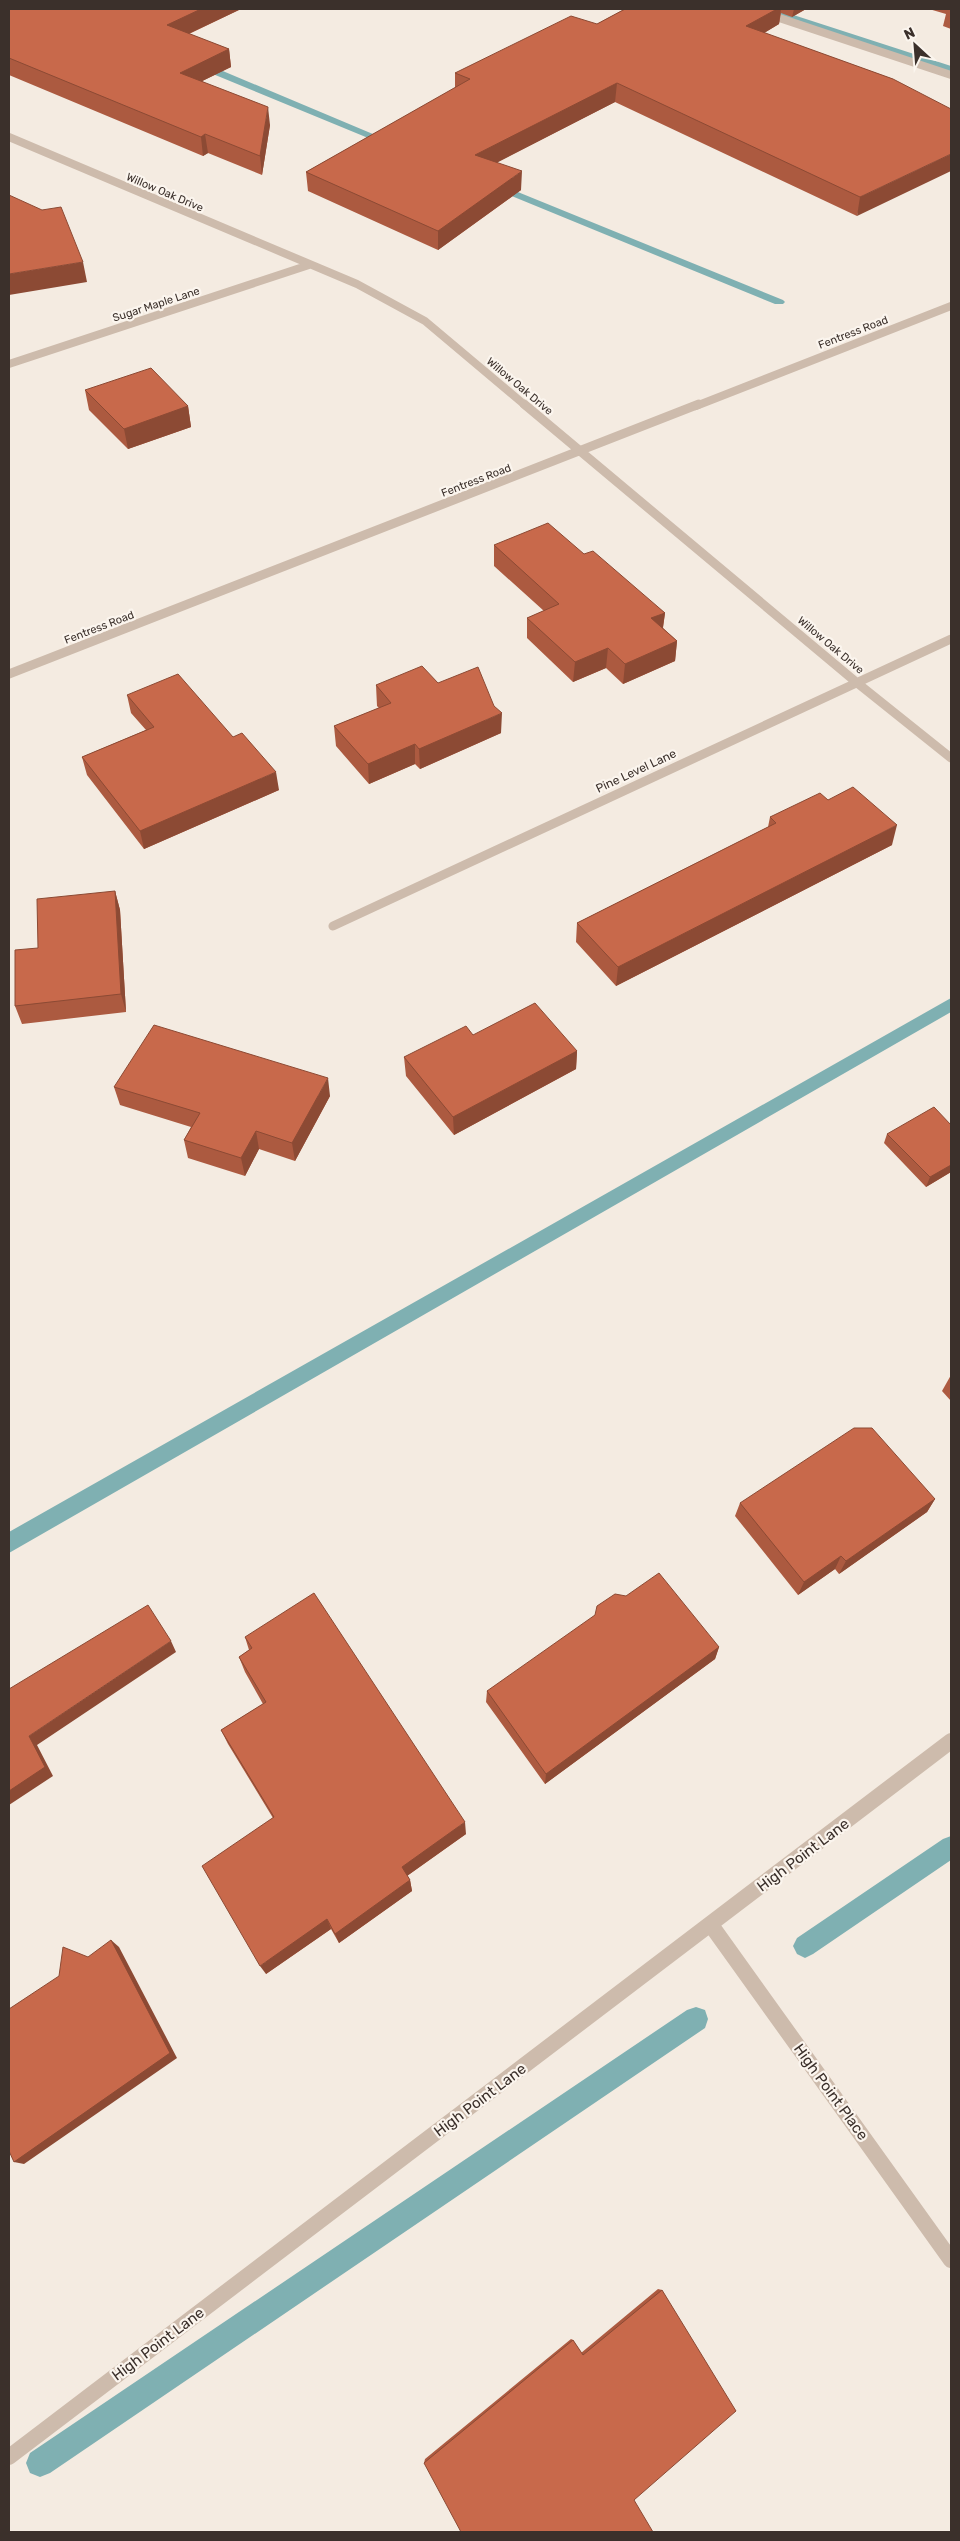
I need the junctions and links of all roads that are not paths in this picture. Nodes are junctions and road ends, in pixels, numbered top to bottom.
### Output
1 (752, 9) edge
2 (951, 75) edge
3 (9, 137) edge
4 (310, 265) junction
5 (951, 306) edge
6 (9, 364) edge
7 (582, 451) junction
8 (951, 639) edge
9 (9, 674) edge
10 (856, 682) junction
11 (951, 758) edge
12 (333, 926) dead end
13 (951, 1741) edge
14 (711, 1925) junction
15 (951, 2260) edge
16 (9, 2457) edge

1 - 2 street
3 - 4 street, Willow Oak Drive
4 - 6 street, Sugar Maple Lane
4 - 7 street, Willow Oak Drive
5 - 7 street, Fentress Road
7 - 9 street, Fentress Road
7 - 10 street, Willow Oak Drive
8 - 10 street, Pine Level Lane
10 - 11 street, Willow Oak Drive
10 - 12 street, Pine Level Lane
13 - 14 street, High Point Lane
14 - 15 street, High Point Place
14 - 16 street, High Point Lane

